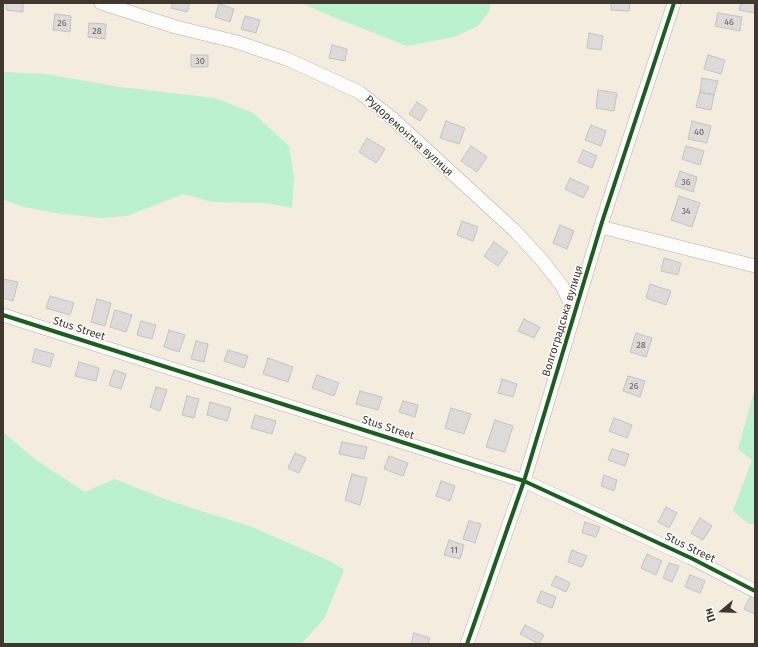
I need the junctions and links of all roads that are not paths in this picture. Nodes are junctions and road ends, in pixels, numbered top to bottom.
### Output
1 (101, 3) edge
2 (674, 3) edge
3 (601, 227) junction
4 (755, 266) edge
5 (575, 313) junction
6 (3, 314) edge
7 (524, 481) junction
8 (755, 591) edge
9 (468, 644) edge

1 - 5 street, Рудоремонтна вулиця
2 - 3 street, Волгоградська вулиця
3 - 4 street
3 - 5 street, Волгоградська вулиця
5 - 7 street, Волгоградська вулиця
6 - 7 street, Stus Street
7 - 8 street, Stus Street
7 - 9 street, Волгоградська вулиця

